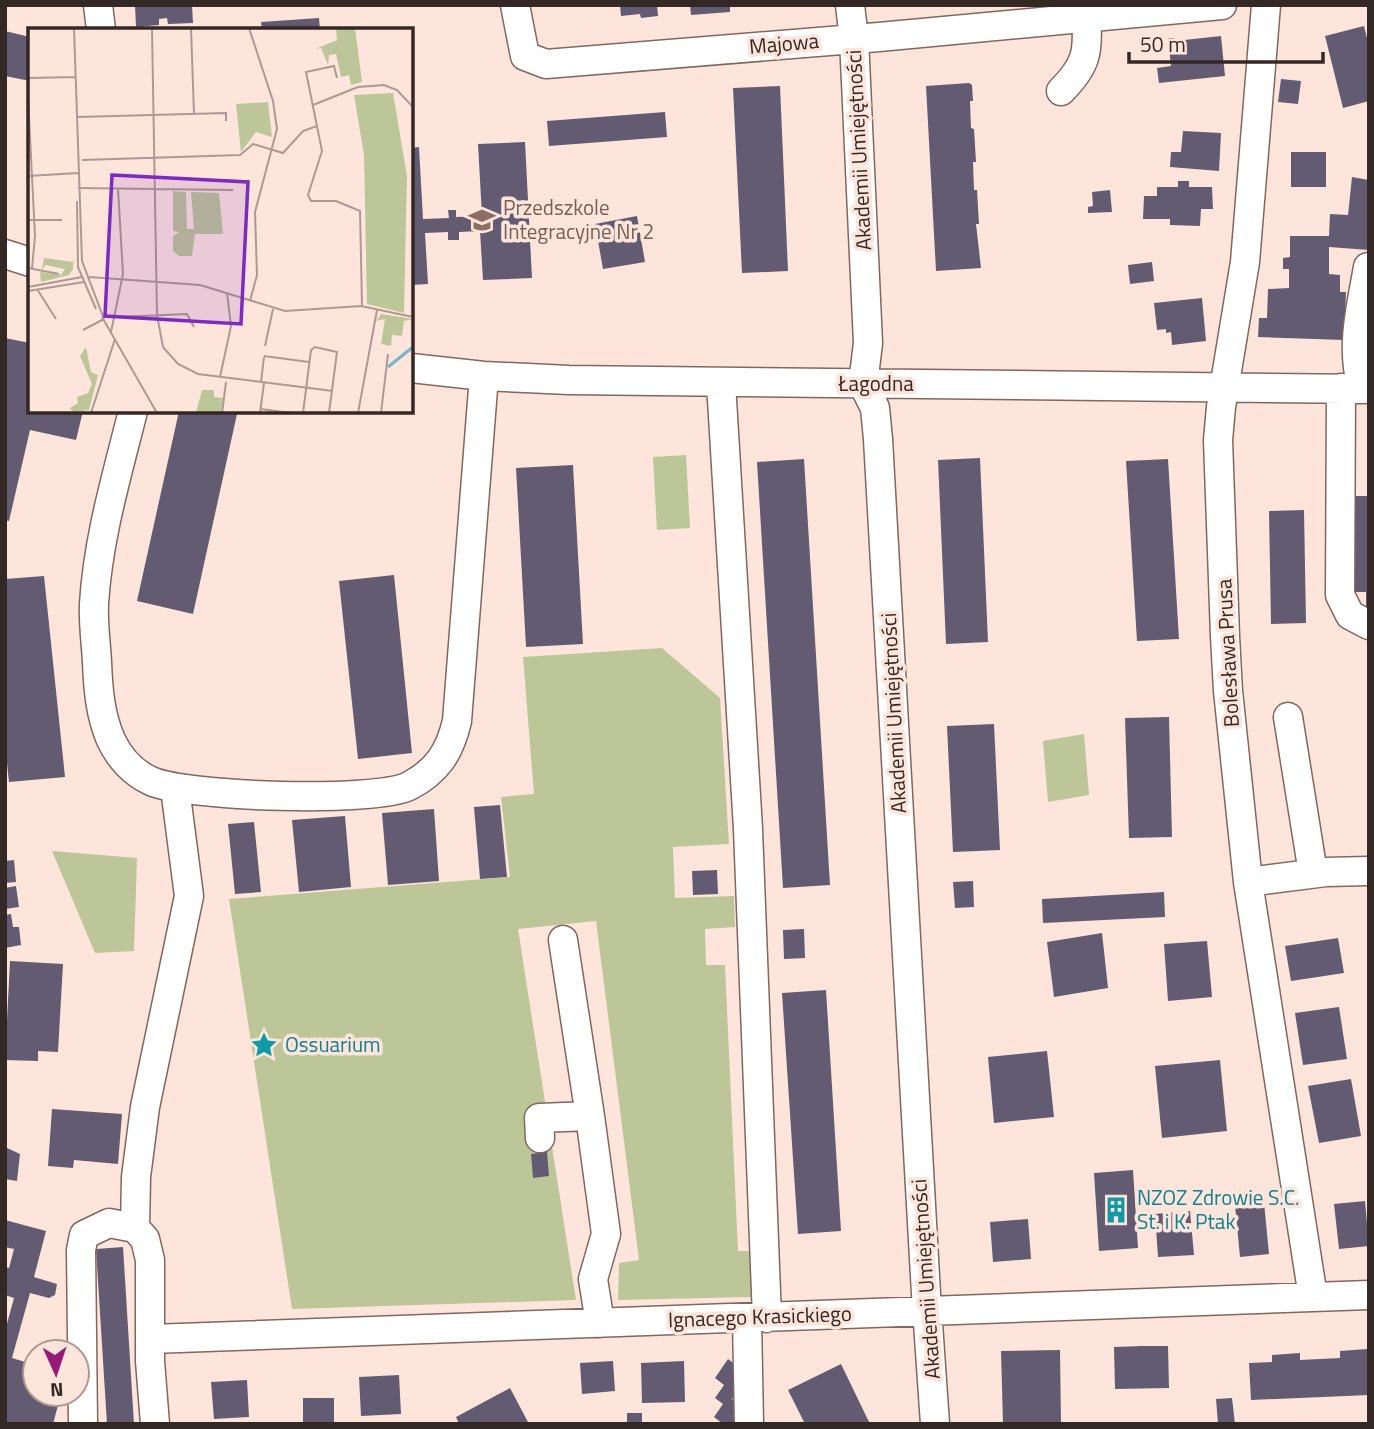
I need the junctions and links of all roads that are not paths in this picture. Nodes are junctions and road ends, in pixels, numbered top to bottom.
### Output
1 (98, 5) edge
2 (515, 5) edge
3 (849, 5) edge
4 (1222, 5) edge
5 (1266, 5) edge
6 (1086, 18) junction
7 (101, 28) edge
8 (854, 39) junction
9 (1061, 91) dead end
10 (5, 254) edge
11 (28, 261) edge
12 (1368, 267) edge
13 (413, 368) edge
14 (484, 376) junction
15 (721, 383) junction
16 (863, 384) junction
17 (1360, 386) edge
18 (1224, 387) junction
19 (133, 413) edge
20 (1369, 625) edge
21 (1289, 718) dead end
22 (175, 788) junction
23 (1369, 871) edge
24 (1313, 873) junction
25 (1248, 882) junction
26 (563, 940) dead end
27 (590, 1116) junction
28 (540, 1138) dead end
29 (135, 1228) junction
30 (1369, 1295) edge
31 (1313, 1297) junction
32 (927, 1310) junction
33 (757, 1318) junction
34 (600, 1323) junction
35 (151, 1339) junction
36 (83, 1424) edge
37 (155, 1424) edge
38 (749, 1424) edge
39 (935, 1424) edge

1 - 7 street
2 - 8 street, Majowa
3 - 8 street, Akademii Umiejętności
4 - 6 street, Majowa
5 - 18 street, Bolesława Prusa
6 - 8 street, Majowa
6 - 9 street
8 - 16 street, Akademii Umiejętności
10 - 11 street
12 - 17 street
13 - 14 street, Łagodna
14 - 15 street, Łagodna
14 - 22 street
15 - 16 street, Łagodna
15 - 33 street
16 - 18 street, Łagodna
16 - 32 street, Akademii Umiejętności
17 - 18 street, Łagodna
17 - 20 street
18 - 25 street, Bolesława Prusa
19 - 22 street
21 - 24 street
22 - 29 street
23 - 24 street
24 - 25 street
25 - 31 street, Bolesława Prusa
26 - 27 street
27 - 28 street
27 - 34 street
29 - 35 street
29 - 36 street
30 - 31 street, Ignacego Krasickiego
31 - 32 street, Ignacego Krasickiego
32 - 33 street, Ignacego Krasickiego
32 - 39 street, Akademii Umiejętności
33 - 34 street, Ignacego Krasickiego
33 - 38 street
34 - 35 street, Ignacego Krasickiego
35 - 37 street

